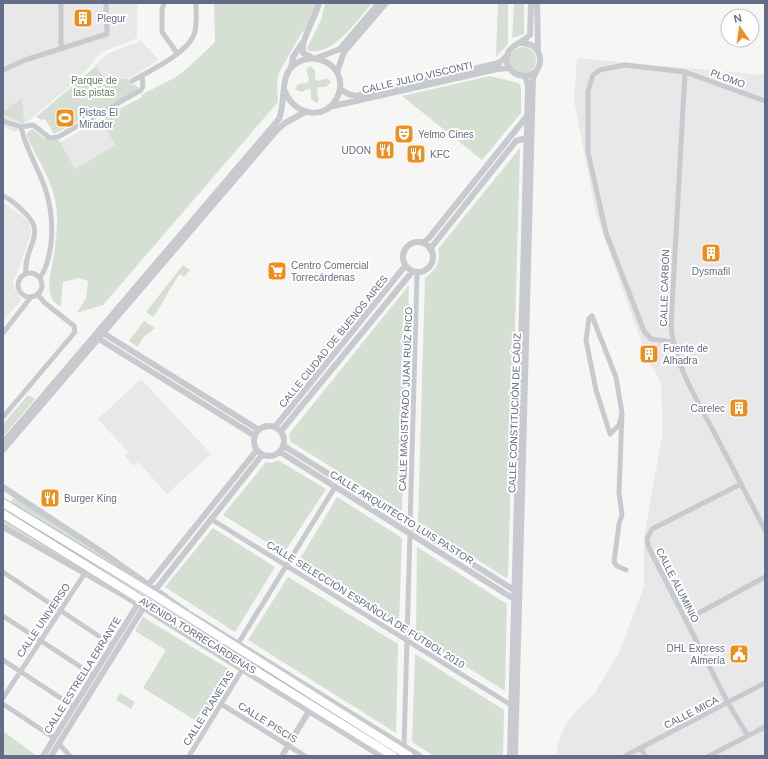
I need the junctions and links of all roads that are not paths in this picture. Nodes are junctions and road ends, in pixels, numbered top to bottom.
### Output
1 (61, 3) edge
2 (106, 3) edge
3 (164, 3) edge
4 (196, 3) edge
5 (320, 3) edge
6 (379, 3) edge
7 (386, 3) edge
8 (531, 3) edge
9 (537, 3) edge
10 (304, 41) junction
11 (520, 43) junction
12 (61, 49) junction
13 (538, 50) junction
14 (177, 53) junction
15 (508, 55) junction
16 (314, 58) junction
17 (291, 68) junction
18 (509, 68) junction
19 (3, 70) edge
20 (337, 72) junction
21 (536, 72) junction
22 (685, 72) junction
23 (142, 76) junction
24 (525, 76) junction
25 (132, 81) dead end
26 (340, 89) junction
27 (285, 91) junction
28 (765, 101) edge
29 (329, 107) junction
30 (305, 112) junction
31 (527, 116) junction
32 (3, 120) edge
33 (21, 127) junction
34 (529, 137) junction
35 (3, 196) edge
36 (423, 243) junction
37 (430, 249) junction
38 (405, 266) junction
39 (414, 272) junction
40 (26, 273) junction
41 (40, 278) junction
42 (37, 294) junction
43 (31, 297) junction
44 (3, 333) edge
45 (103, 333) junction
46 (99, 339) junction
47 (672, 342) junction
48 (622, 413) junction
49 (3, 417) edge
50 (278, 429) junction
51 (259, 430) junction
52 (255, 436) junction
53 (3, 443) edge
54 (282, 449) junction
55 (3, 450) edge
56 (257, 450) junction
57 (262, 455) junction
58 (741, 484) junction
59 (3, 487) edge
60 (335, 487) junction
61 (3, 504) edge
62 (3, 514) edge
63 (211, 519) junction
64 (410, 526) junction
65 (3, 527) edge
66 (765, 530) edge
67 (410, 534) junction
68 (286, 565) junction
69 (626, 570) dead end
70 (3, 572) edge
71 (85, 573) junction
72 (765, 577) edge
73 (149, 584) junction
74 (156, 589) junction
75 (514, 590) junction
76 (514, 599) junction
77 (141, 606) junction
78 (60, 610) junction
79 (131, 614) junction
80 (3, 616) edge
81 (137, 617) junction
82 (686, 620) junction
83 (407, 640) junction
84 (40, 641) junction
85 (234, 643) junction
86 (112, 645) junction
87 (3, 660) edge
88 (242, 670) junction
89 (20, 671) junction
90 (93, 675) junction
91 (765, 683) edge
92 (3, 698) edge
93 (728, 703) junction
94 (3, 704) edge
95 (221, 704) junction
96 (511, 705) junction
97 (74, 707) junction
98 (310, 711) junction
99 (765, 727) edge
100 (748, 736) junction
101 (54, 738) junction
102 (59, 744) junction
103 (288, 746) junction
104 (404, 746) junction
105 (641, 748) junction
106 (43, 756) edge
107 (51, 756) edge
108 (70, 756) edge
109 (189, 756) edge
110 (282, 756) edge
111 (305, 756) edge
112 (381, 756) edge
113 (393, 756) edge
114 (409, 756) edge
115 (420, 756) edge
116 (510, 756) edge
117 (515, 756) edge
118 (625, 756) edge
119 (645, 756) edge
120 (709, 756) edge

1 - 12 street
2 - 12 street
3 - 14 street
4 - 14 street
5 - 10 street
6 - 16 street
7 - 20 street
8 - 11 street
9 - 13 street
10 - 16 street
10 - 17 street
11 - 13 street
11 - 15 street
12 - 19 street
13 - 21 street
14 - 23 street
15 - 18 street
15 - 26 street, CALLE JULIO VISCONTI
16 - 17 street
16 - 20 street
17 - 27 street
18 - 24 street
18 - 29 street, CALLE JULIO VISCONTI
20 - 26 street
21 - 24 street
21 - 34 street, CALLE CONSTITUCIÓN DE CÁDIZ
22 - 28 street, PLOMO
22 - 47 street, CALLE CARBÓN
22 - 47 street, PLOMO
23 - 25 street
23 - 33 street
24 - 31 street, CALLE CONSTITUCIÓN DE CÁDIZ
26 - 29 street
27 - 30 street
27 - 53 street
29 - 30 street
30 - 45 street
31 - 34 street, CALLE CONSTITUCIÓN DE CÁDIZ
31 - 36 street
32 - 33 street
33 - 41 street
34 - 37 street
34 - 75 street, CALLE CONSTITUCIÓN DE CÁDIZ
34 - 117 street, CALLE CONSTITUCIÓN DE CÁDIZ
35 - 40 street
36 - 37 street
36 - 38 street
37 - 39 street, CALLE CIUDAD DE BUENOS AIRES
38 - 39 street
38 - 50 street, CALLE CIUDAD DE BUENOS AIRES
39 - 50 street, CALLE CIUDAD DE BUENOS AIRES
39 - 64 street, CALLE MAGISTRADO JUAN RUÍZ RICO
40 - 41 street
40 - 43 street
41 - 42 street
42 - 43 street
42 - 49 street
43 - 44 street
45 - 46 street
45 - 51 street
46 - 52 street
46 - 55 street
47 - 58 street, CALLE CARBÓN
48 - 48 street
48 - 69 street
50 - 51 street
50 - 54 street
51 - 52 street
52 - 56 street
54 - 57 street
54 - 60 street, CALLE ARQUITECTO LUIS PASTOR
54 - 64 street, CALLE ARQUITECTO LUIS PASTOR
56 - 57 street
56 - 73 street
57 - 63 street
58 - 66 street, CALLE CARBÓN
58 - 82 street, CALLE ALUMINIO
59 - 73 street, AVENIDA TORRECÁRDENAS
60 - 67 street, CALLE ARQUITECTO LUIS PASTOR
60 - 68 street
61 - 85 main road, AVENIDA TORRECÁRDENAS
62 - 113 main road, AVENIDA TORRECÁRDENAS
63 - 68 street, CALLE SELECCIÓN ESPAÑOLA DE FÚTBOL 2010
63 - 74 street
64 - 75 street, CALLE ARQUITECTO LUIS PASTOR
65 - 71 street, AVENIDA TORRECÁRDENAS
67 - 76 street, CALLE ARQUITECTO LUIS PASTOR
67 - 83 street
68 - 83 street, CALLE SELECCIÓN ESPAÑOLA DE FÚTBOL 2010
68 - 85 street
70 - 78 street
71 - 77 street, AVENIDA TORRECÁRDENAS
71 - 78 street, CALLE UNIVERSO
72 - 82 street
73 - 74 street, AVENIDA TORRECÁRDENAS
74 - 85 street, AVENIDA TORRECÁRDENAS
75 - 76 street, CALLE CONSTITUCIÓN DE CÁDIZ
76 - 96 street, CALLE CONSTITUCIÓN DE CÁDIZ
77 - 79 street, CALLE ESTRELLA ERRANTE
77 - 81 street, CALLE ESTRELLA ERRANTE
77 - 88 street, AVENIDA TORRECÁRDENAS
78 - 84 street, CALLE UNIVERSO
78 - 86 street
79 - 81 street
79 - 86 street, CALLE ESTRELLA ERRANTE
80 - 84 street
81 - 102 street, CALLE ESTRELLA ERRANTE
82 - 93 street, CALLE ALUMINIO
83 - 96 street, CALLE SELECCIÓN ESPAÑOLA DE FÚTBOL 2010
83 - 104 street
84 - 89 street, CALLE UNIVERSO
84 - 90 street
85 - 104 street, AVENIDA TORRECÁRDENAS
85 - 114 main road, AVENIDA TORRECÁRDENAS
86 - 90 street, CALLE ESTRELLA ERRANTE
87 - 89 street
88 - 95 street, CALLE PLANETAS
88 - 98 street, AVENIDA TORRECÁRDENAS
89 - 92 street, CALLE UNIVERSO
89 - 97 street
90 - 97 street, CALLE ESTRELLA ERRANTE
91 - 93 street, CALLE MICA
93 - 100 street, CALLE ALUMINIO
93 - 105 street, CALLE MICA
94 - 101 street
95 - 103 street, CALLE PISCIS
95 - 109 street, CALLE PLANETAS
96 - 116 street, CALLE CONSTITUCIÓN DE CÁDIZ
97 - 101 street, CALLE ESTRELLA ERRANTE
98 - 103 street
98 - 112 street, AVENIDA TORRECÁRDENAS
99 - 100 street
100 - 120 street
101 - 106 street, CALLE ESTRELLA ERRANTE
102 - 107 street, CALLE ESTRELLA ERRANTE
102 - 108 street
103 - 110 street
103 - 111 street, CALLE PISCIS
104 - 115 street, AVENIDA TORRECÁRDENAS
105 - 118 street, CALLE MICA
105 - 119 street

